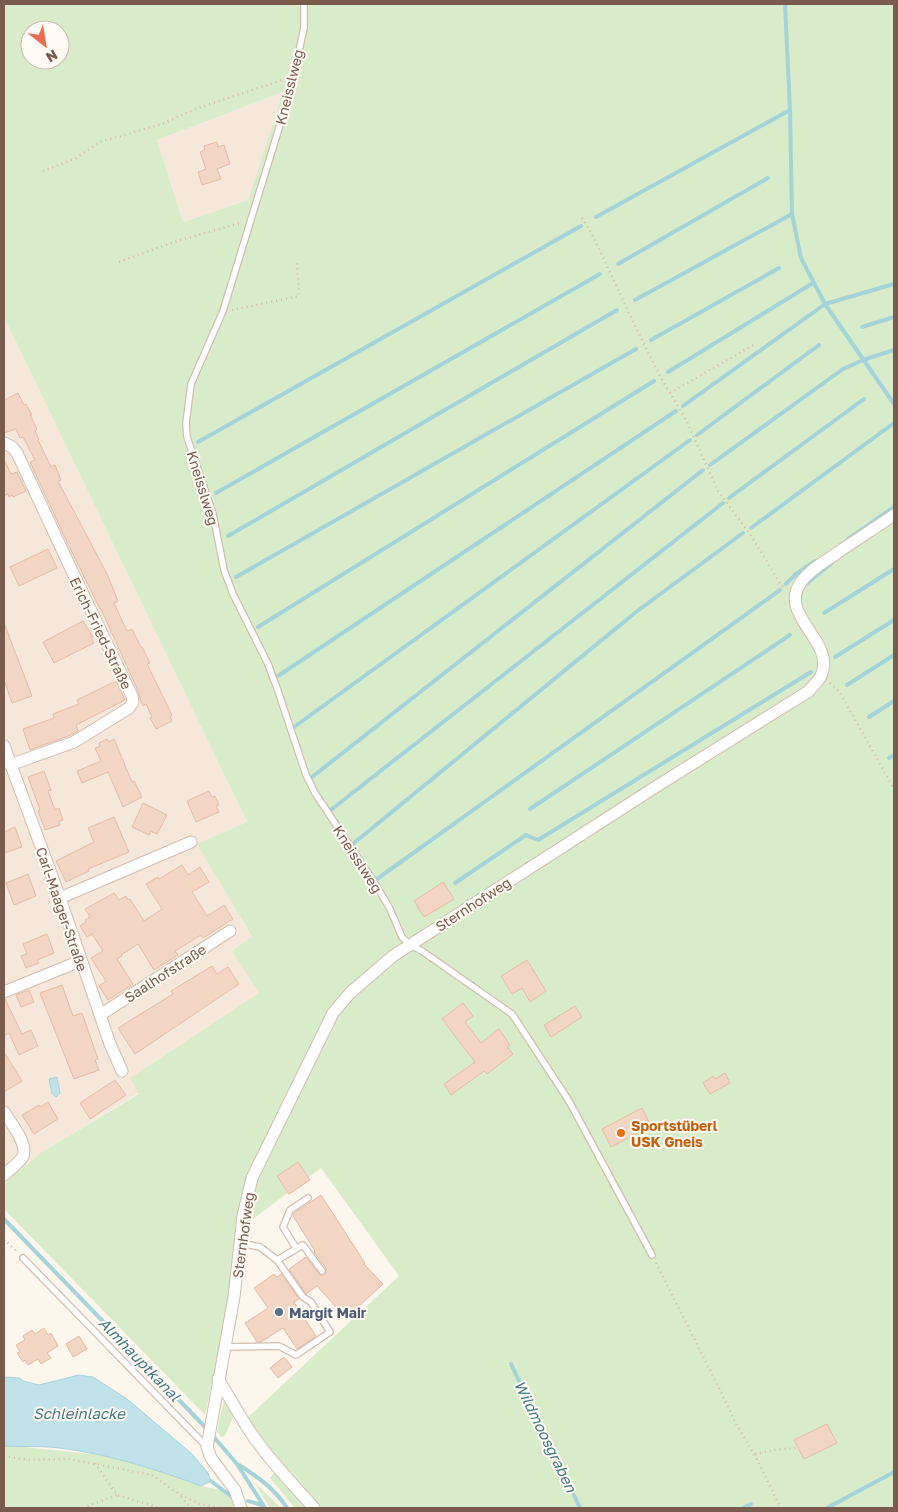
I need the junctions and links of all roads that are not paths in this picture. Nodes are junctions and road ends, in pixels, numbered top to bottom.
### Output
1 (304, 4) edge
2 (4, 443) edge
3 (894, 515) edge
4 (4, 746) edge
5 (10, 764) junction
6 (191, 842) dead end
7 (60, 898) junction
8 (230, 931) dead end
9 (410, 945) junction
10 (80, 961) junction
11 (4, 992) edge
12 (100, 1015) junction
13 (122, 1071) dead end
14 (4, 1112) edge
15 (4, 1174) edge
16 (308, 1198) dead end
17 (240, 1243) junction
18 (296, 1248) junction
19 (652, 1255) road end
20 (22, 1258) road end
21 (277, 1260) junction
22 (322, 1272) dead end
23 (225, 1347) junction
24 (218, 1379) junction
25 (207, 1447) junction
26 (241, 1508) edge
27 (314, 1508) edge

1 - 9 lane, Kneisslweg
2 - 5 street, Erich-Fried-Straße
3 - 9 street, Sternhofweg
4 - 5 street, Carl-Maager-Straße
5 - 7 street, Carl-Maager-Straße
6 - 7 street
7 - 10 street, Carl-Maager-Straße
8 - 12 street, Saalhofstraße
9 - 17 street, Sternhofweg
9 - 19 lane
10 - 11 street
10 - 12 street, Carl-Maager-Straße
12 - 13 street, Carl-Maager-Straße
14 - 15 street
16 - 18 lane
17 - 21 lane
17 - 23 street, Sternhofweg
18 - 21 lane
18 - 22 lane
20 - 25 lane
21 - 23 lane
23 - 24 street, Sternhofweg
24 - 25 street, Sternhofweg
24 - 27 street
25 - 26 street

